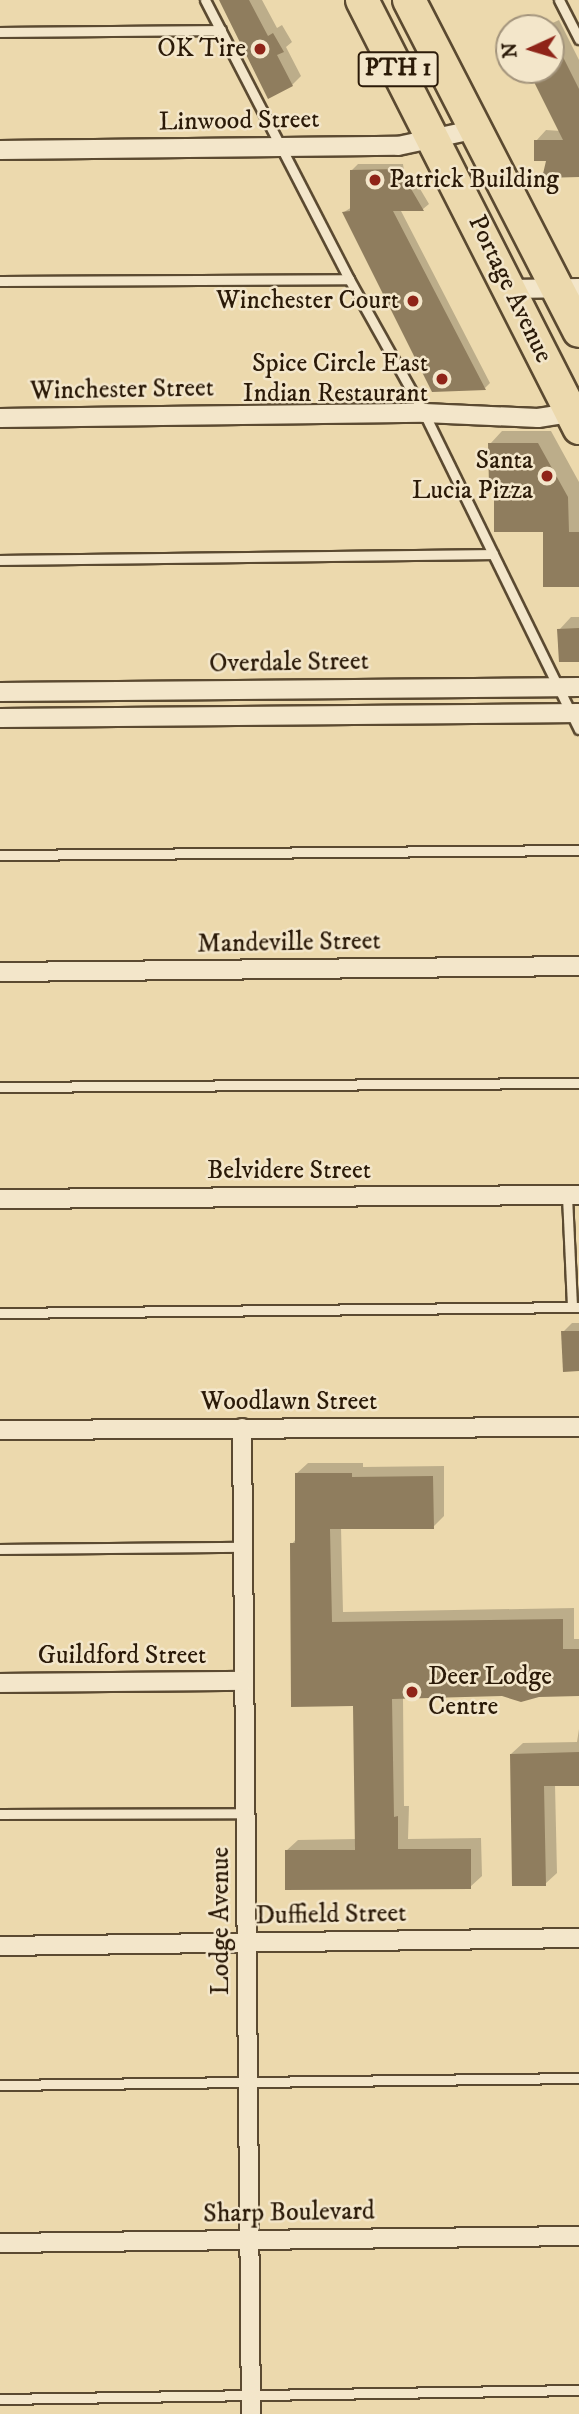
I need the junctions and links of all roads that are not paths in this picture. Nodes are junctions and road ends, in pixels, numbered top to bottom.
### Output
1 (205, 0) edge
2 (362, 0) edge
3 (409, 0) edge
4 (559, 0) edge
5 (221, 30) junction
6 (0, 32) edge
7 (579, 39) edge
8 (477, 129) junction
9 (434, 138) junction
10 (280, 147) junction
11 (0, 150) edge
12 (348, 279) junction
13 (0, 281) edge
14 (510, 289) junction
15 (569, 289) edge
16 (579, 331) edge
17 (424, 413) junction
18 (576, 417) edge
19 (0, 418) edge
20 (493, 554) junction
21 (0, 560) edge
22 (556, 687) junction
23 (579, 687) edge
24 (0, 692) edge
25 (575, 713) edge
26 (0, 718) edge
27 (579, 729) edge
28 (579, 850) edge
29 (0, 855) edge
30 (579, 966) edge
31 (0, 972) edge
32 (579, 1083) edge
33 (0, 1087) edge
34 (573, 1196) edge
35 (0, 1199) edge
36 (575, 1307) edge
37 (0, 1313) edge
38 (579, 1427) edge
39 (242, 1428) junction
40 (0, 1430) edge
41 (243, 1547) junction
42 (0, 1549) edge
43 (244, 1681) junction
44 (0, 1683) edge
45 (246, 1813) junction
46 (0, 1814) edge
47 (579, 1938) edge
48 (247, 1942) junction
49 (0, 1946) edge
50 (579, 2078) edge
51 (248, 2082) junction
52 (0, 2085) edge
53 (579, 2236) edge
54 (249, 2240) junction
55 (0, 2243) edge
56 (579, 2390) edge
57 (0, 2399) edge
58 (251, 2405) edge

1 - 5 lane
2 - 9 highway, Portage Avenue / PTH 1
3 - 8 highway, Portage Avenue / PTH 1
4 - 7 lane
5 - 6 lane
5 - 10 lane
8 - 9 street, Linwood Street
8 - 15 highway, Portage Avenue / PTH 1
9 - 10 street, Linwood Street
9 - 14 highway, Portage Avenue / PTH 1
10 - 11 street, Linwood Street
10 - 12 lane
12 - 13 lane
12 - 17 lane
14 - 15 street
14 - 18 highway, Portage Avenue / PTH 1
15 - 16 highway, Portage Avenue / PTH 1
17 - 18 street, Winchester Street
17 - 19 street, Winchester Street
17 - 20 lane
20 - 21 lane
20 - 22 lane
22 - 23 street, Overdale Street
22 - 24 street, Overdale Street
22 - 25 lane
25 - 26 street, Overdale Street
25 - 27 lane
28 - 29 lane
30 - 31 street, Mandeville Street
32 - 33 lane
34 - 35 street, Belvidere Street
34 - 36 lane
36 - 37 lane
38 - 39 street, Woodlawn Street
39 - 40 street, Woodlawn Street
39 - 41 street, Lodge Avenue
41 - 42 lane
41 - 43 street, Lodge Avenue
43 - 44 street, Guildford Street
43 - 45 street, Lodge Avenue
45 - 46 lane
45 - 48 street, Lodge Avenue
47 - 48 street, Duffield Street
48 - 49 street, Duffield Street
48 - 51 street, Lodge Avenue
50 - 51 lane
51 - 52 lane
51 - 54 street, Lodge Avenue
53 - 54 street, Sharp Boulevard
54 - 55 street, Sharp Boulevard
54 - 58 street, Lodge Avenue
56 - 58 lane
57 - 58 lane

